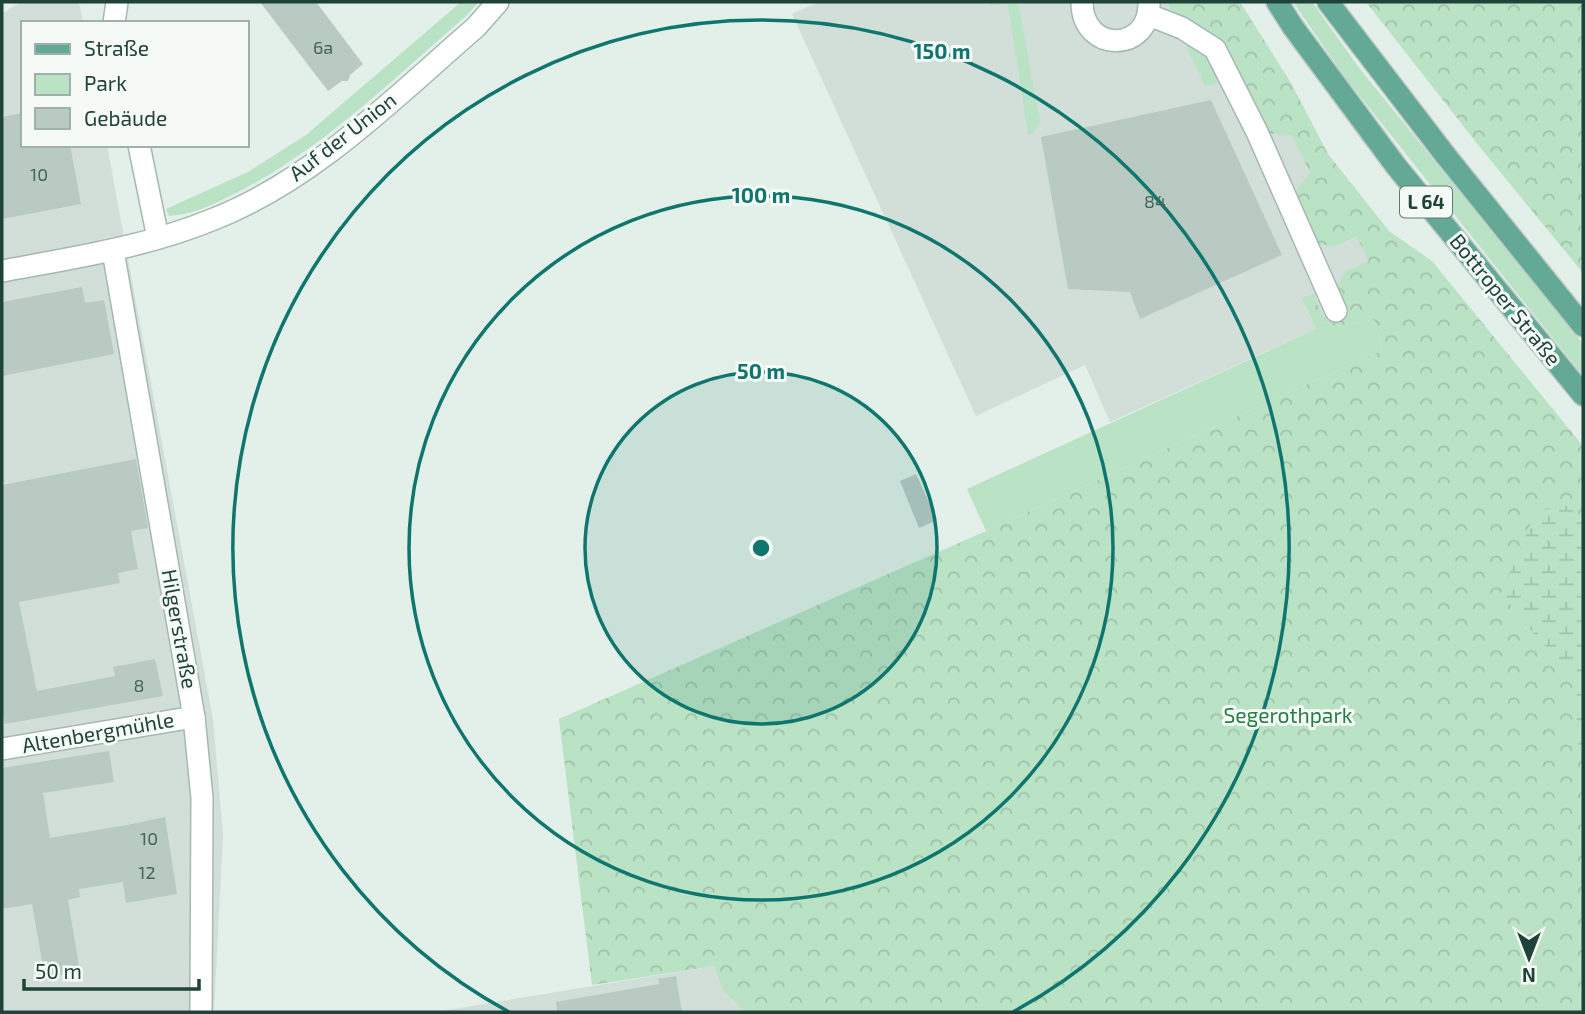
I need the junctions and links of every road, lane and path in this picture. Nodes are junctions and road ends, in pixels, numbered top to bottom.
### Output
1 (117, 2) edge
2 (498, 2) edge
3 (1082, 2) edge
4 (1277, 2) edge
5 (1328, 2) edge
6 (1149, 8) edge
7 (114, 21) edge
8 (139, 147) edge
9 (158, 238) junction
10 (113, 251) junction
11 (2, 271) edge
12 (1336, 311) dead end
13 (1583, 326) edge
14 (1583, 395) edge
15 (194, 717) junction
16 (2, 750) edge
17 (201, 1012) edge

1 - 7 street
2 - 9 street, Auf der Union
3 - 6 street
4 - 14 main road, Bottroper Straße / L 64
5 - 13 main road, L 64
6 - 12 street
8 - 9 street
9 - 10 street, Auf der Union
10 - 11 street, Auf der Union
10 - 15 street, Hilgerstraße
15 - 16 street, Altenbergmühle
15 - 17 street, Hilgerstraße

